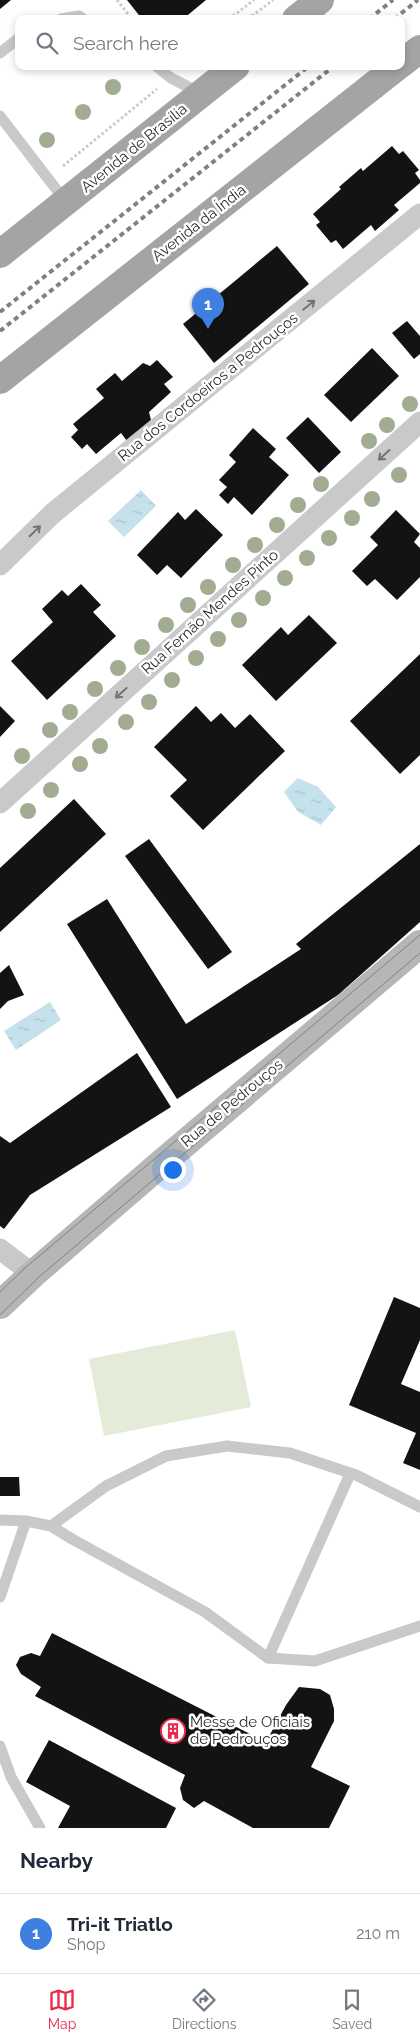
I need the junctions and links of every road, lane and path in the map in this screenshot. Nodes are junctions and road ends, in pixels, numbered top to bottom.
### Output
1 (117, 0) edge
2 (254, 0) edge
3 (273, 0) edge
4 (320, 0) edge
5 (129, 15) edge
6 (234, 15) edge
7 (253, 15) edge
8 (301, 15) edge
9 (15, 41) edge
10 (420, 49) edge
11 (0, 54) edge
12 (405, 61) edge
13 (161, 70) edge
14 (231, 70) edge
15 (393, 70) edge
16 (171, 78) junction
17 (202, 94) junction
18 (0, 116) edge
19 (48, 178) junction
20 (66, 202) junction
21 (420, 214) edge
22 (0, 254) edge
23 (0, 380) edge
24 (420, 422) edge
25 (0, 565) edge
26 (0, 803) edge
27 (420, 944) edge
28 (0, 1249) edge
29 (33, 1274) junction
30 (0, 1305) edge
31 (350, 1474) junction
32 (420, 1507) edge
33 (0, 1520) edge
34 (26, 1521) junction
35 (51, 1526) junction
36 (0, 1597) edge
37 (420, 1626) edge
38 (268, 1658) junction
39 (0, 1746) edge
40 (40, 1828) edge

1 - 5 path
2 - 6 path
3 - 7 path
4 - 8 main road
9 - 11 lane
10 - 12 main road
13 - 16 lane, Avenida de Brasília
14 - 17 main road, Avenida de Brasília
15 - 23 main road, Avenida da Índia
16 - 17 lane, Avenida de Brasília
16 - 19 path
17 - 20 main road, Avenida de Brasília
18 - 19 lane, Avenida de Brasília
19 - 20 lane, Avenida de Brasília
20 - 22 main road, Avenida de Brasília
25 -> 21 street, Rua dos Cordoeiros a Pedrouços
24 -> 26 street, Rua Fernão Mendes Pinto
27 - 29 street, Rua de Pedrouços
28 - 29 street
29 - 30 street, Rua de Pedrouços
31 - 32 lane
31 - 35 lane
31 - 38 lane
33 - 34 lane
34 - 35 lane
34 - 36 lane
35 - 38 lane
37 - 38 lane
39 - 40 lane

